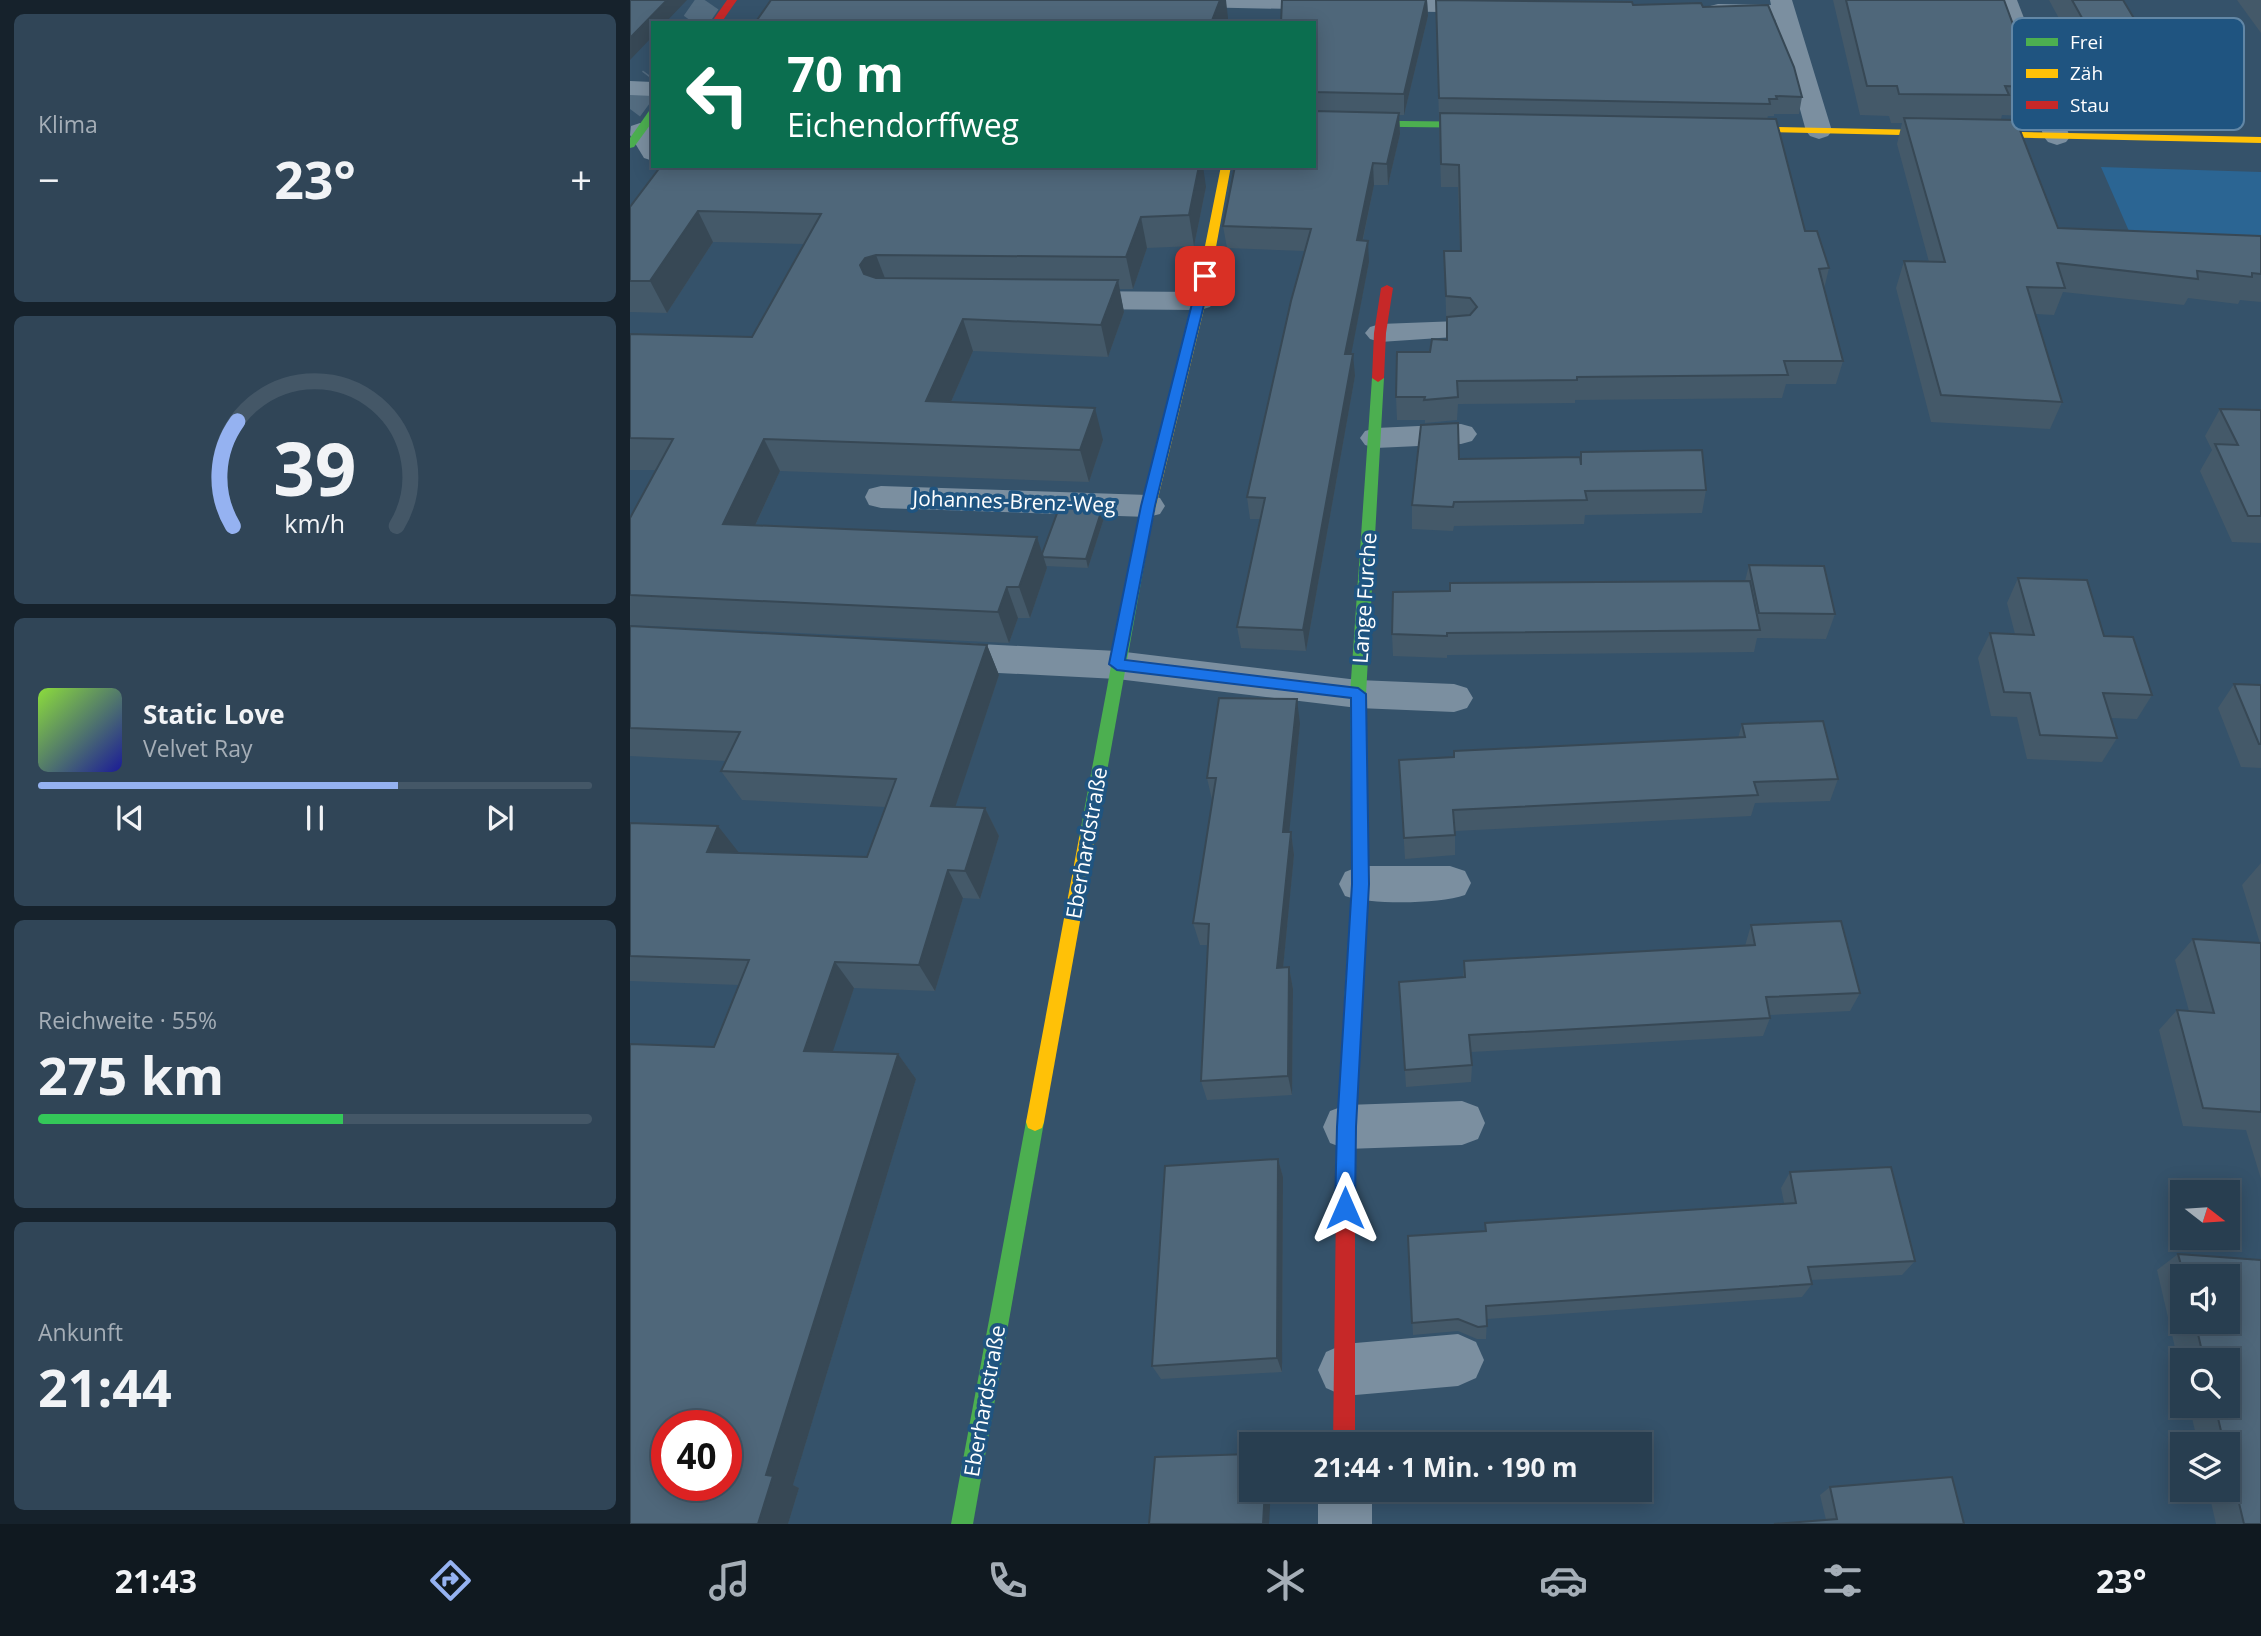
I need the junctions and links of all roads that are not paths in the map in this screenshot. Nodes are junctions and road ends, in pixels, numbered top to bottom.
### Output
1 (732, 0) edge
2 (1191, 0) edge
3 (2006, 0) edge
4 (1782, 6) edge
5 (1507, 7) edge
6 (1260, 8) edge
7 (1691, 10) edge
8 (2013, 18) edge
9 (717, 21) edge
10 (630, 88) edge
11 (651, 89) edge
12 (1316, 122) edge
13 (1505, 126) edge
14 (641, 129) edge
15 (1710, 129) edge
16 (2054, 130) edge
17 (1819, 131) junction
18 (2057, 137) junction
19 (2261, 140) edge
20 (651, 149) edge
21 (1226, 168) edge
22 (1387, 288) dead end
23 (1037, 299) edge
24 (1200, 301) junction
25 (1459, 330) edge
26 (1380, 333) junction
27 (1461, 434) edge
28 (1376, 438) junction
29 (881, 497) dead end
30 (1148, 506) junction
31 (908, 654) edge
32 (1117, 664) junction
33 (1358, 694) junction
34 (1454, 698) dead end
35 (1450, 883) dead end
36 (1360, 884) junction
37 (1462, 1123) dead end
38 (1346, 1127) junction
39 (1458, 1360) dead end
40 (1344, 1370) junction
41 (1344, 1432) edge
42 (1345, 1502) edge
43 (962, 1524) edge
44 (1345, 1524) edge

1 - 9 street
2 - 6 street
3 - 8 street
4 - 7 street
4 - 17 street
5 - 6 street
10 - 11 street
12 - 13 street
14 - 20 street
15 - 17 street
16 - 18 street
17 - 18 street
18 - 19 street
21 - 24 street, Eberhardstraße
22 - 26 street, Lange Furche
23 - 24 street
24 - 30 street, Eberhardstraße
25 - 26 street
26 - 28 street, Lange Furche
27 - 28 street
28 - 33 street, Lange Furche
29 - 30 street, Johannes-Brenz-Weg
30 - 32 street, Eberhardstraße
31 - 32 street
32 - 33 street
32 - 43 street, Eberhardstraße
33 - 34 street
33 - 36 street, Lange Furche
35 - 36 street
36 - 38 street, Lange Furche
37 - 38 street
38 - 40 street, Lange Furche
39 - 40 street
40 - 41 street, Lange Furche
42 - 44 street

